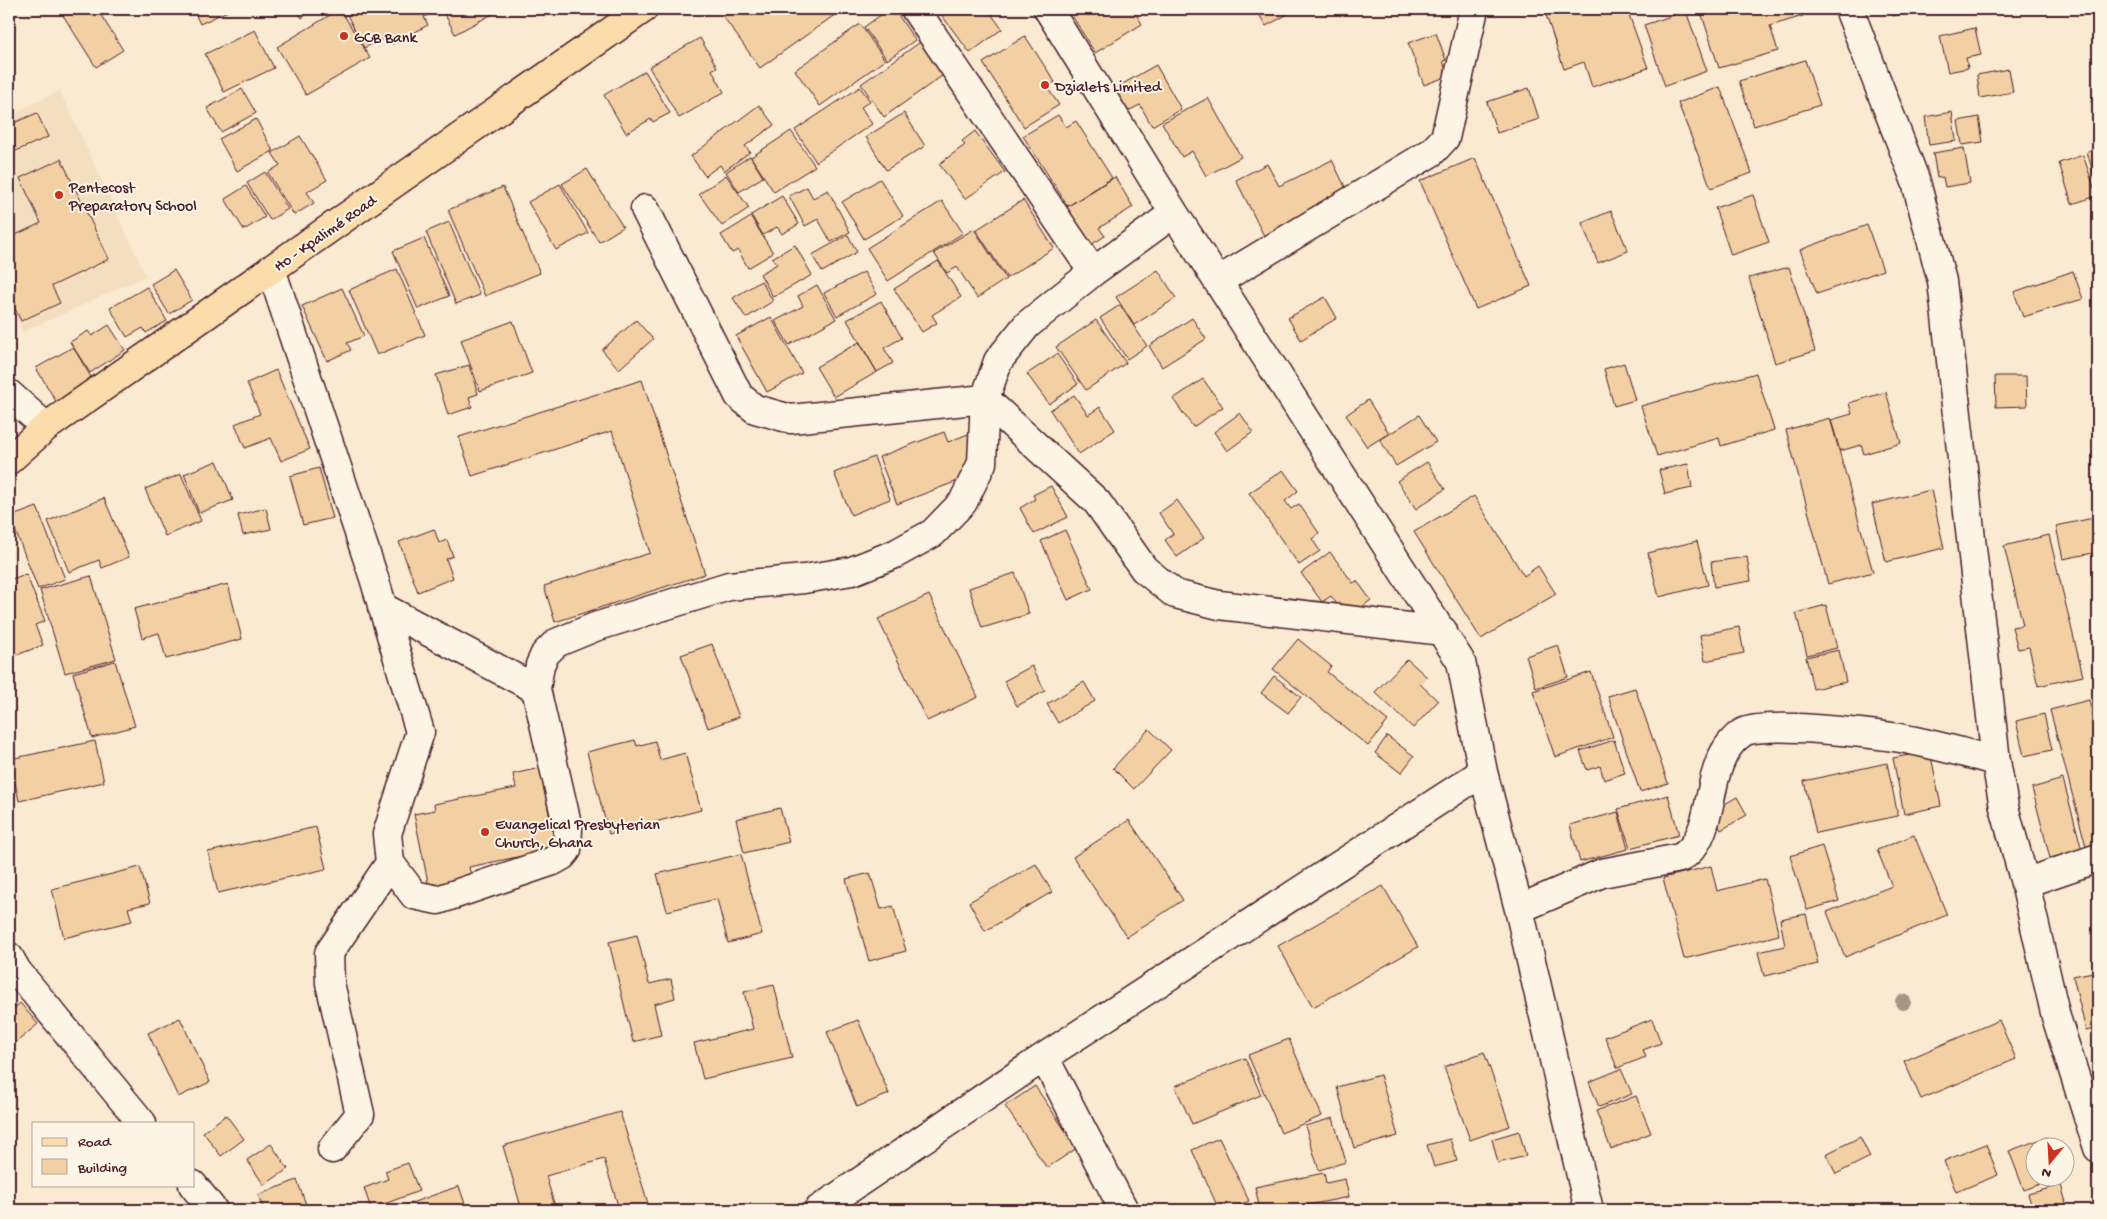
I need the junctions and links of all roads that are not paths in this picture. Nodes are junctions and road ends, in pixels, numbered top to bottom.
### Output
1 (643, 9) edge
2 (914, 9) edge
3 (1048, 9) edge
4 (1474, 9) edge
5 (1849, 9) edge
6 (645, 209) dead end
7 (1174, 213) junction
8 (271, 269) junction
9 (1092, 272) junction
10 (1218, 280) junction
11 (9, 394) edge
12 (985, 399) junction
13 (46, 427) junction
14 (9, 460) edge
15 (382, 607) junction
16 (1443, 631) junction
17 (536, 689) junction
18 (1996, 761) junction
19 (1483, 772) junction
20 (2098, 858) edge
21 (390, 863) junction
22 (2025, 883) junction
23 (1519, 909) junction
24 (9, 957) edge
25 (1044, 1058) junction
26 (141, 1122) edge
27 (2098, 1148) edge
28 (332, 1149) dead end
29 (194, 1186) edge
30 (214, 1210) edge
31 (818, 1210) edge
32 (1124, 1210) edge
33 (1589, 1210) edge

1 - 8 main road, Ho - Kpalimé Road
2 - 9 street
3 - 7 street
4 - 10 street
5 - 18 street
6 - 12 street
7 - 9 street
7 - 10 street
8 - 13 main road, Ho - Kpalimé Road
8 - 15 street
9 - 12 street
10 - 16 street
11 - 13 street
12 - 16 street
12 - 17 street
13 - 14 main road, Ho - Kpalimé Road
15 - 17 street
15 - 21 street
16 - 19 street
17 - 21 street
18 - 22 street
18 - 23 street
19 - 23 street
19 - 25 street
20 - 22 street
21 - 28 street
22 - 27 street
23 - 33 street
24 - 26 street
25 - 31 street
25 - 32 street
29 - 30 street

